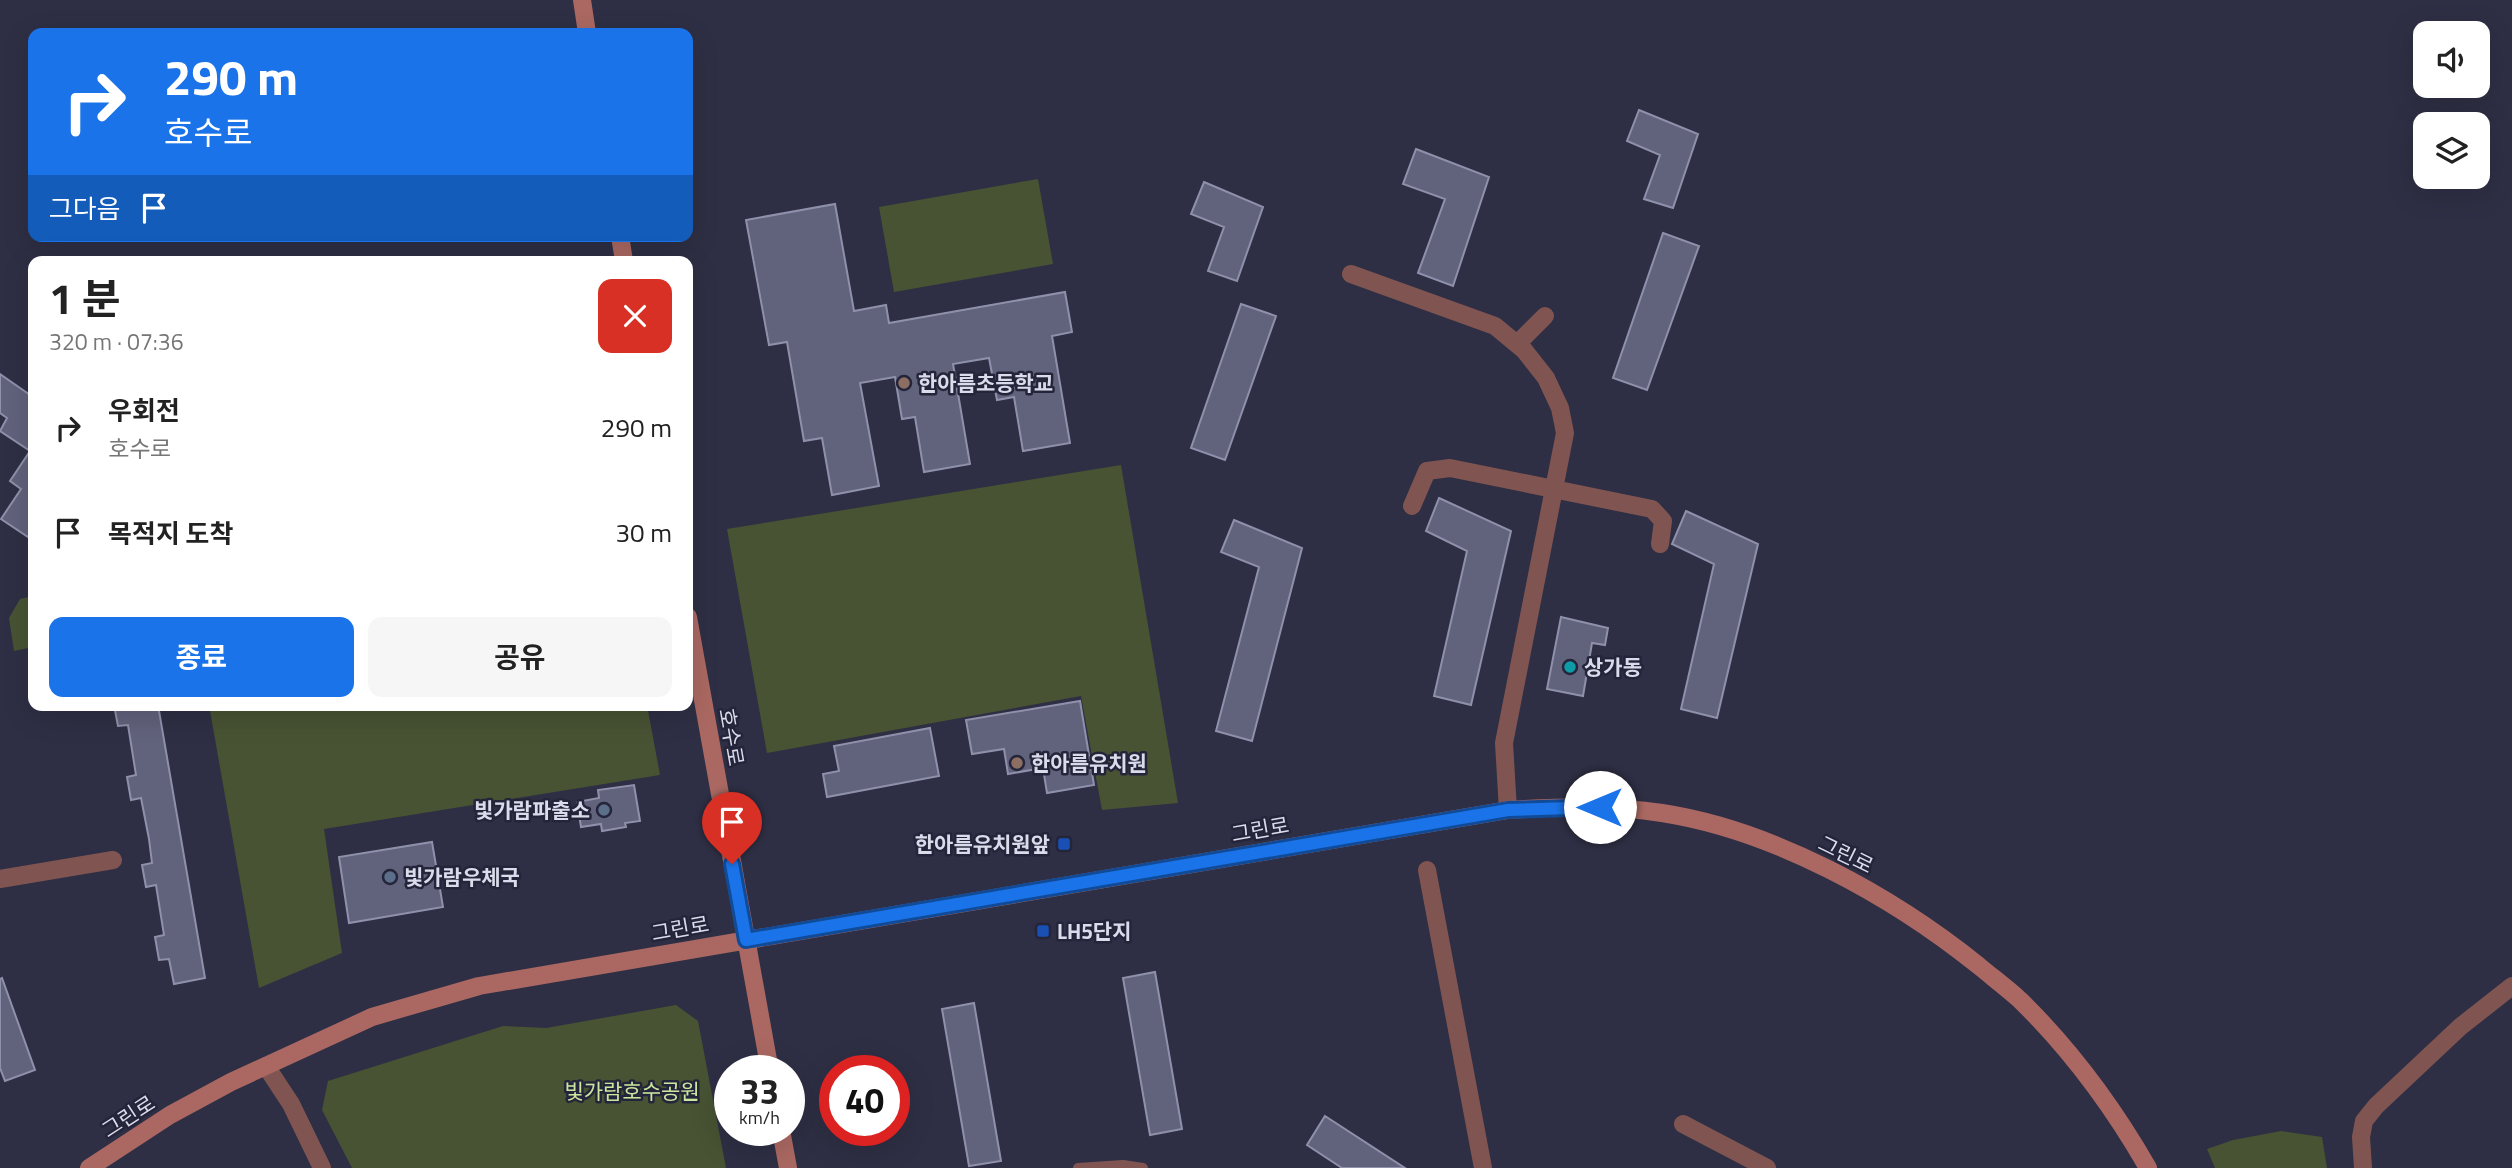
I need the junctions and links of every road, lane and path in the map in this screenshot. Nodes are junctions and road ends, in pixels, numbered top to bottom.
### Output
1 (582, 0) edge
2 (586, 28) edge
3 (1351, 274) dead end
4 (1545, 316) dead end
5 (1517, 344) junction
6 (1555, 489) junction
7 (1412, 506) dead end
8 (1660, 544) dead end
9 (693, 645) edge
10 (1508, 810) junction
11 (113, 860) dead end
12 (1427, 870) dead end
13 (0, 879) edge
14 (746, 940) junction
15 (2512, 986) edge
16 (767, 1055) edge
17 (267, 1066) junction
18 (1683, 1124) dead end
19 (784, 1146) edge
20 (89, 1168) edge
21 (322, 1168) edge
22 (788, 1168) edge
23 (1078, 1168) edge
24 (1143, 1168) edge
25 (1483, 1168) edge
26 (1767, 1168) edge
27 (2148, 1168) edge
28 (2363, 1168) edge

1 - 2 street
3 - 5 street
4 - 5 street
5 - 6 street
6 - 7 street
6 - 8 street
6 - 10 street
9 - 14 street, 호수로
10 - 14 street, 그린로
10 - 27 street, 그린로
11 - 13 street
12 - 25 street
14 - 16 street, 호수로
14 - 17 street, 그린로
15 - 28 street
17 - 20 street, 그린로
17 - 21 street
18 - 26 street
19 - 22 street
23 - 24 lane

